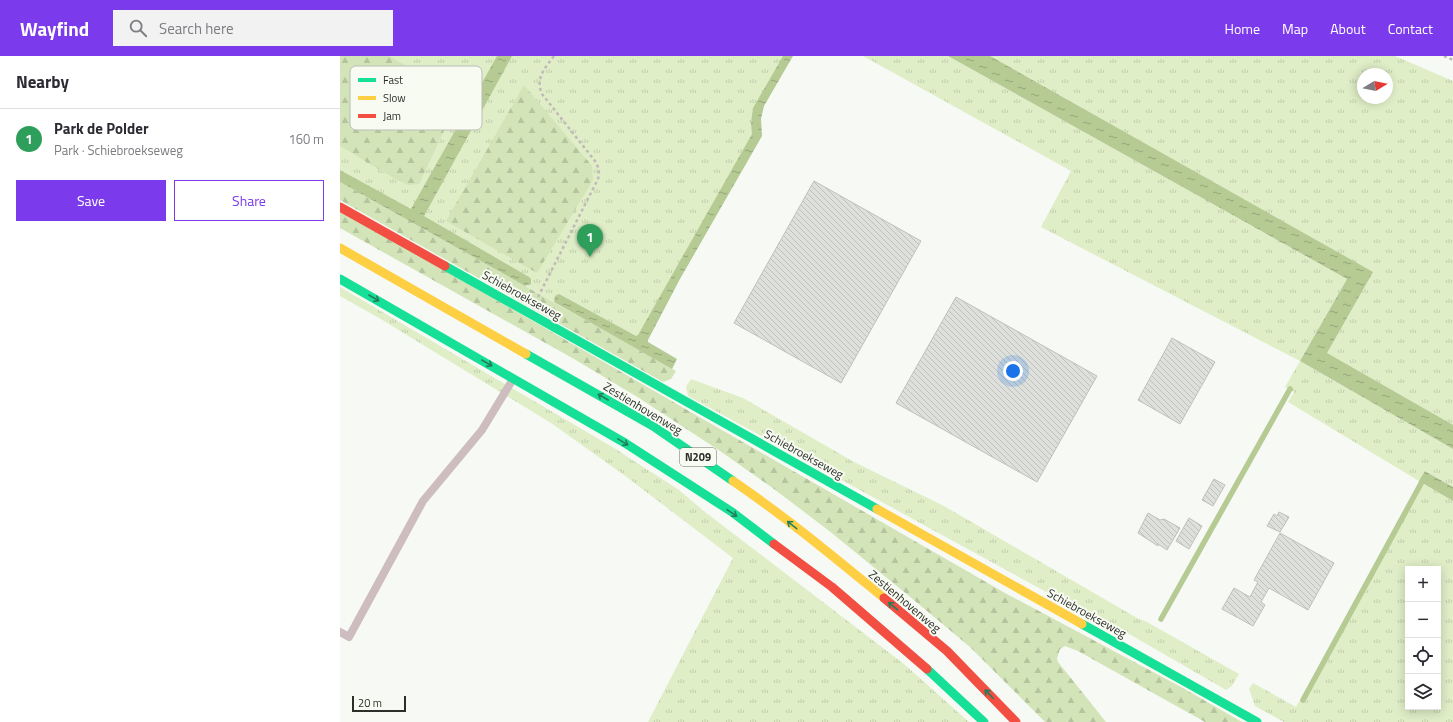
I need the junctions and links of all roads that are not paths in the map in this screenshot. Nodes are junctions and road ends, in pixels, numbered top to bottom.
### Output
1 (340, 207) edge
2 (340, 248) edge
3 (340, 279) edge
4 (514, 379) junction
5 (340, 632) edge
6 (984, 722) edge
7 (1016, 722) edge
8 (1257, 722) edge

1 - 8 main road, Schiebroekseweg
7 -> 2 main road, Zestienhovenweg / N209
3 -> 4 main road, N209
4 - 5 lane
4 -> 6 main road, N209

